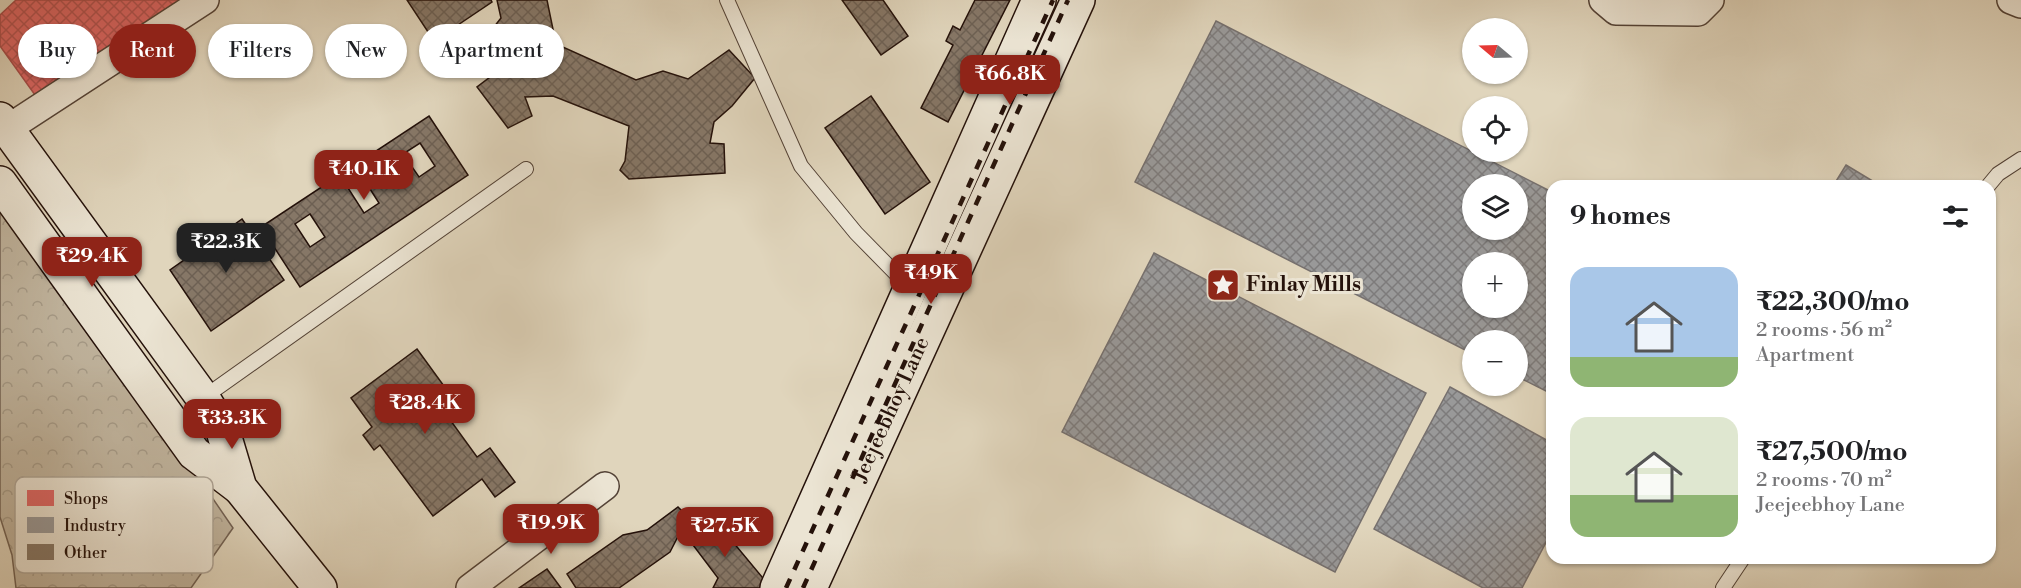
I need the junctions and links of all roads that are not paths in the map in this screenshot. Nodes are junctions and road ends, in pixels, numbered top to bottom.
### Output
1 (205, 0) edge
2 (727, 0) edge
3 (1039, 0) edge
4 (1078, 0) edge
5 (1603, 0) edge
6 (1710, 0) edge
7 (2011, 0) edge
8 (2021, 4) edge
9 (1005, 75) junction
10 (1037, 91) junction
11 (3, 124) edge
12 (2021, 159) edge
13 (526, 169) dead end
14 (1993, 180) edge
15 (0, 183) edge
16 (910, 288) junction
17 (203, 398) junction
18 (605, 486) dead end
19 (240, 488) junction
20 (1739, 564) edge
21 (320, 588) edge
22 (470, 588) edge
23 (777, 588) edge
24 (810, 588) edge
25 (1723, 588) edge

1 - 11 street
2 - 16 lane
3 - 9 street
4 - 10 street, Jeejeebhoy Lane
5 - 6 street
7 - 8 street
9 - 10 street
9 - 16 street
10 - 24 street, Jeejeebhoy Lane
11 - 17 street
12 - 14 lane
13 - 17 lane
15 - 19 street
16 - 23 street
17 - 19 street
18 - 22 street
19 - 21 street
20 - 25 lane

